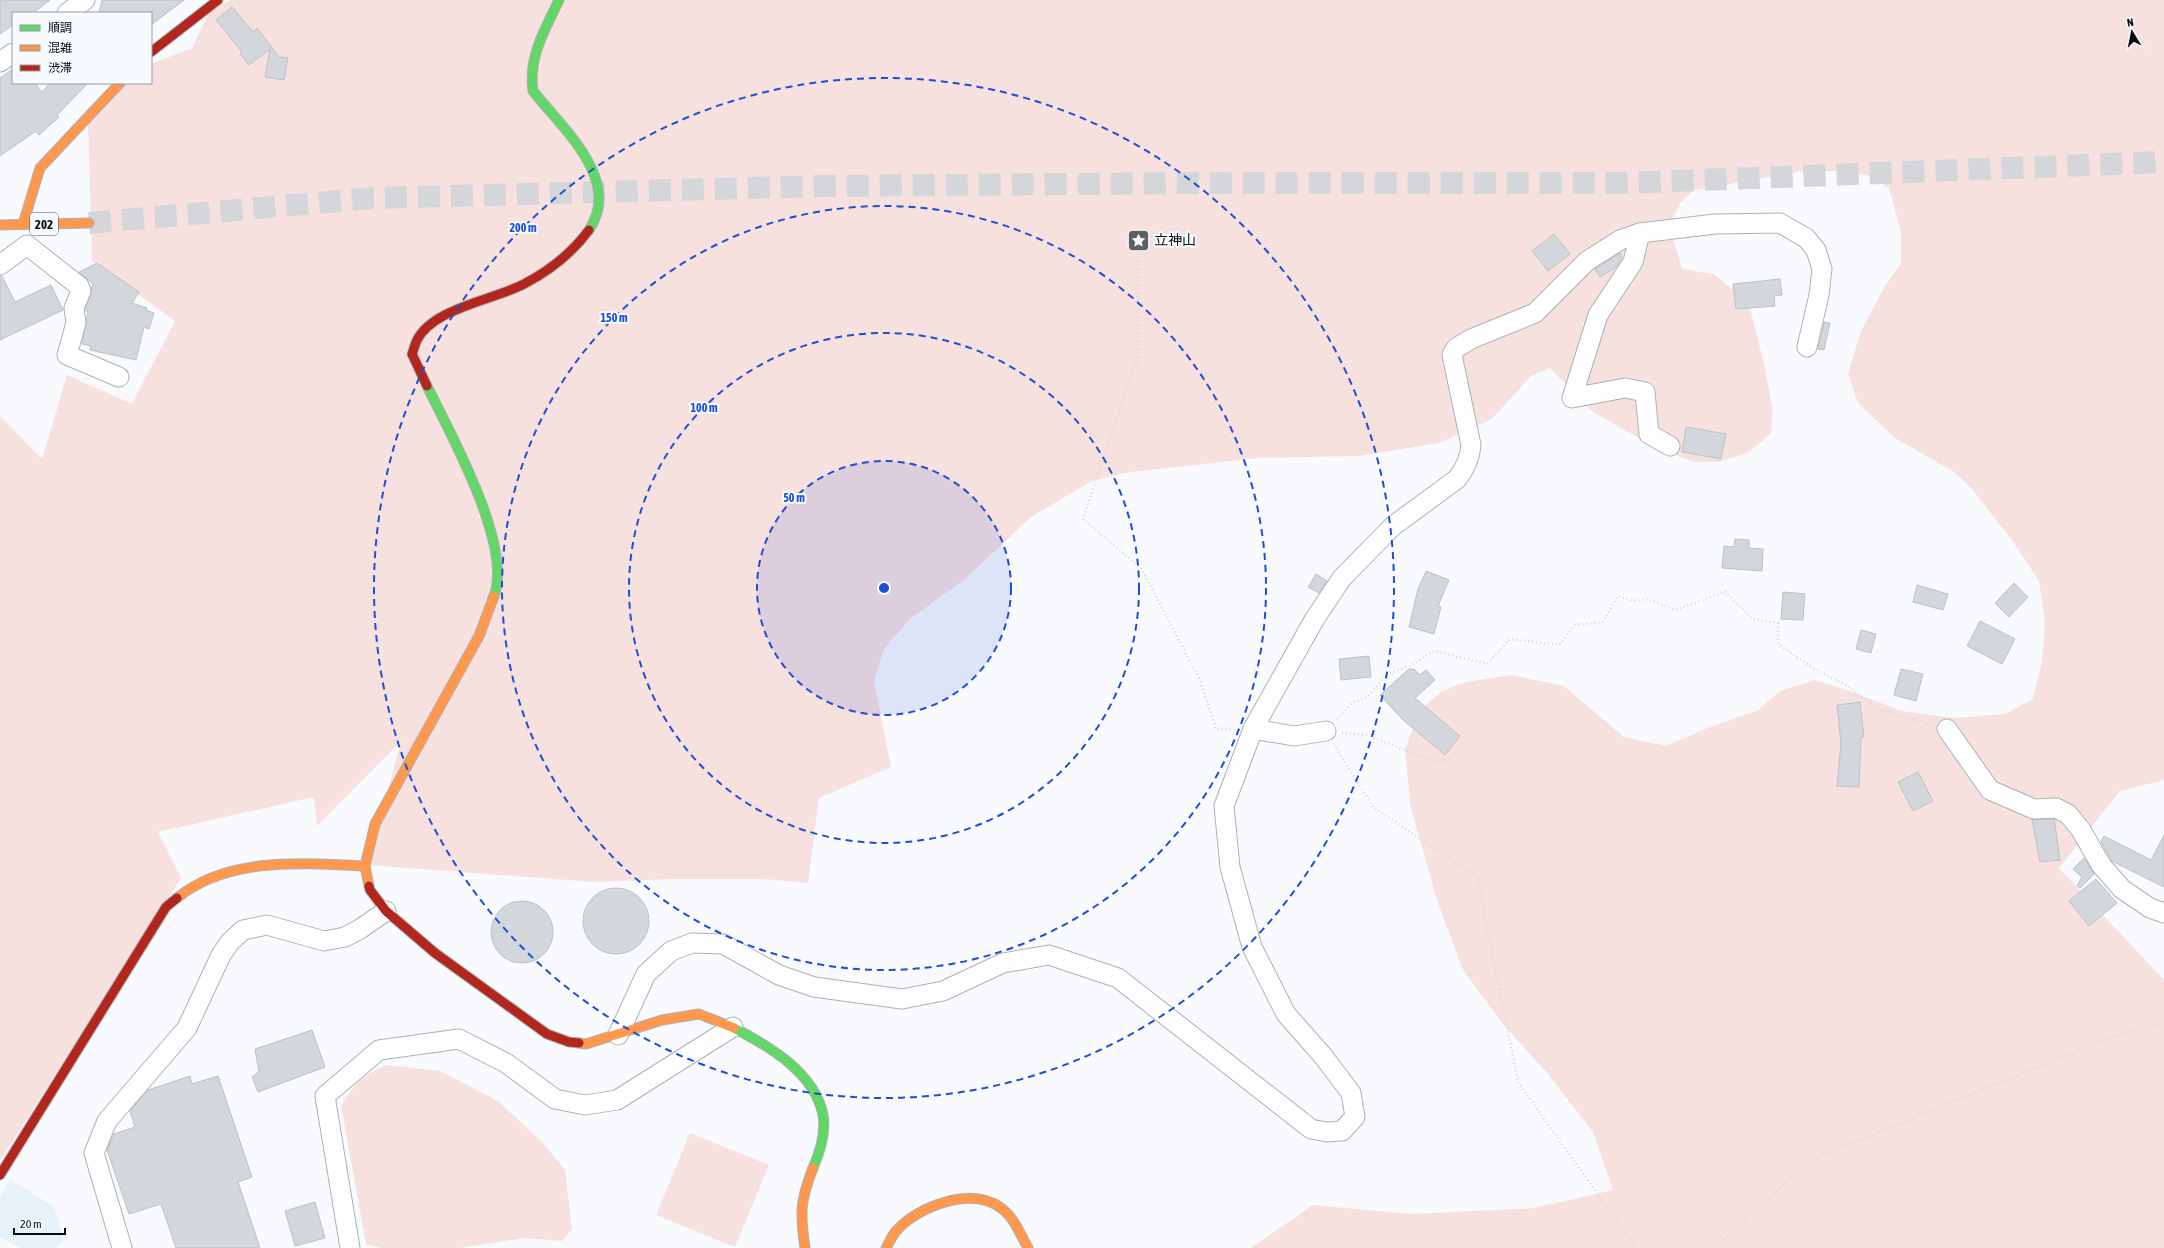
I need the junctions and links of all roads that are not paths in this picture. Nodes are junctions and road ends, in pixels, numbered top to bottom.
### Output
1 (218, 0) edge
2 (559, 0) edge
3 (152, 51) edge
4 (12, 54) edge
5 (0, 62) edge
6 (119, 84) edge
7 (89, 223) tunnel mouth
8 (0, 224) edge
9 (23, 224) junction
10 (1640, 233) junction
11 (0, 265) edge
12 (1807, 347) dead end
13 (119, 377) dead end
14 (1670, 446) dead end
15 (1252, 729) junction
16 (1947, 729) road end
17 (1326, 731) road end
18 (365, 866) junction
19 (386, 911) junction
20 (2164, 913) edge
21 (733, 1027) junction
22 (618, 1035) junction
23 (0, 1175) edge
24 (122, 1248) edge
25 (350, 1248) edge
26 (805, 1248) edge
27 (886, 1248) edge
28 (1028, 1248) edge

1 - 3 main road
2 - 18 main road
4 - 5 street
6 - 9 main road
7 - 9 main road, 202
8 - 9 main road, 202
10 - 12 street
10 - 14 street
10 - 15 street
11 - 13 street
15 - 17 street
15 - 22 street
16 - 20 street
18 - 19 main road
18 - 23 main road
19 - 22 main road
19 - 24 street
21 - 22 main road
21 - 25 street
21 - 26 main road
27 - 28 main road

